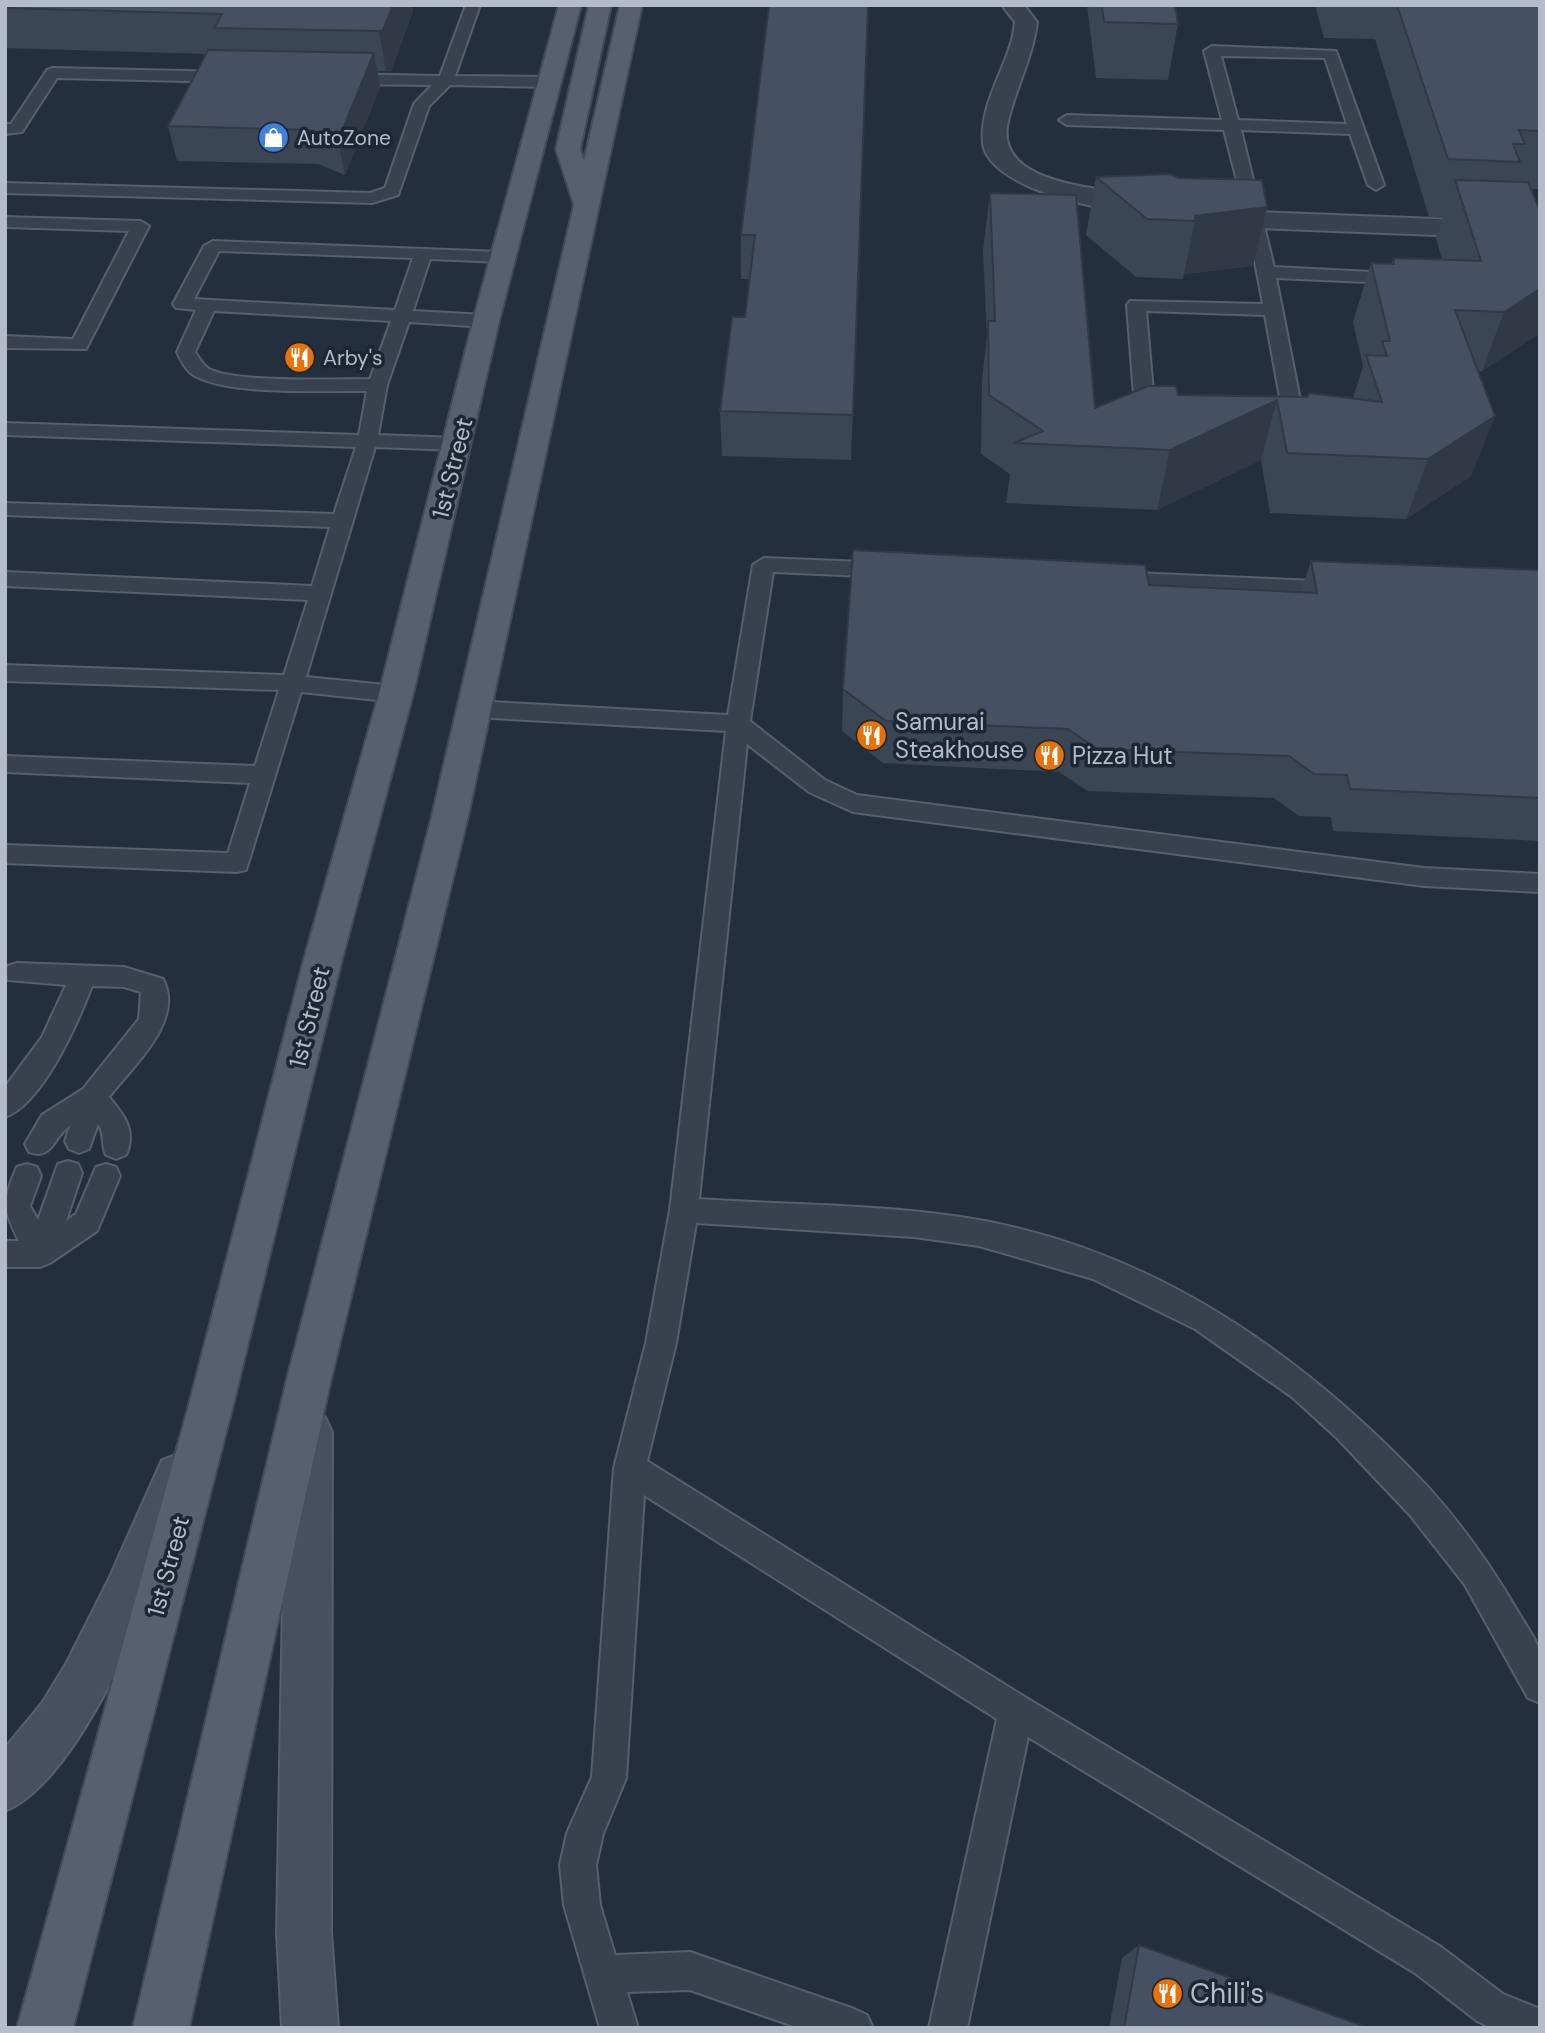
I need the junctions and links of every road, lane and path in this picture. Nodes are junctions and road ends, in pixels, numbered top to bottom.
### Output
1 (473, 5) edge
2 (570, 5) edge
3 (600, 5) edge
4 (631, 5) edge
5 (1013, 5) edge
6 (244, 77) edge
7 (327, 79) edge
8 (446, 80) junction
9 (551, 82) junction
10 (1068, 120) dead end
11 (1231, 126) junction
12 (5, 129) edge
13 (1356, 130) junction
14 (1376, 185) dead end
15 (5, 188) edge
16 (586, 204) junction
17 (1164, 206) edge
18 (1191, 210) edge
19 (1256, 220) junction
20 (5, 222) edge
21 (1540, 231) edge
22 (423, 253) junction
23 (502, 257) junction
24 (1266, 272) junction
25 (1391, 278) edge
26 (208, 306) junction
27 (1273, 310) junction
28 (402, 316) junction
29 (486, 321) junction
30 (5, 342) edge
31 (377, 385) junction
32 (1172, 410) edge
33 (1253, 414) edge
34 (5, 429) edge
35 (368, 439) junction
36 (458, 443) junction
37 (5, 509) edge
38 (342, 521) junction
39 (916, 571) edge
40 (1083, 578) edge
41 (5, 579) edge
42 (1360, 590) edge
43 (320, 593) junction
44 (5, 673) edge
45 (293, 683) junction
46 (396, 694) junction
47 (473, 709) junction
48 (738, 724) junction
49 (5, 764) edge
50 (264, 775) junction
51 (5, 854) edge
52 (1540, 883) edge
53 (17, 973) dead end
54 (83, 976) junction
55 (93, 1097) junction
56 (5, 1106) edge
57 (79, 1141) dead end
58 (39, 1144) dead end
59 (116, 1147) dead end
60 (68, 1173) dead end
61 (106, 1175) dead end
62 (27, 1176) dead end
63 (684, 1210) junction
64 (5, 1254) edge
65 (40, 1254) junction
66 (309, 1379) junction
67 (212, 1401) junction
68 (630, 1468) junction
69 (1540, 1686) edge
70 (1016, 1711) junction
71 (5, 1785) edge
72 (601, 1974) junction
73 (1491, 2018) edge
74 (45, 2028) edge
75 (161, 2028) edge
76 (310, 2028) edge
77 (619, 2028) edge
78 (854, 2028) edge
79 (947, 2028) edge
80 (1540, 2028) edge

1 - 8 lane
2 - 9 main road, 1st Street
3 - 16 main road
4 - 16 main road
5 - 17 street
6 - 12 lane
7 - 8 lane
8 - 9 lane
8 - 15 lane
9 - 23 main road, 1st Street
10 - 11 lane
11 - 13 lane
11 - 13 lane
11 - 19 lane
13 - 14 lane
16 - 47 main road
18 - 19 street
19 - 21 street
19 - 24 lane
20 - 30 lane
22 - 23 lane
22 - 26 lane
22 - 28 lane
23 - 29 main road, 1st Street
24 - 25 lane
24 - 27 lane
26 - 28 lane
26 - 31 lane
27 - 32 lane
27 - 33 lane
28 - 29 lane
28 - 31 lane
29 - 36 main road, 1st Street
31 - 35 lane
34 - 35 lane
35 - 36 lane
35 - 38 lane
36 - 46 main road, 1st Street
37 - 38 lane
38 - 43 lane
39 - 48 lane
40 - 42 lane
41 - 43 lane
43 - 45 lane
44 - 45 lane
45 - 46 lane
45 - 50 lane
46 - 67 main road, 1st Street
47 - 48 lane
47 - 66 main road
48 - 52 lane
48 - 63 lane
49 - 50 lane
50 - 51 lane
53 - 54 lane
54 - 55 lane
54 - 56 lane
55 - 57 lane
55 - 58 lane
55 - 59 lane
60 - 65 lane
61 - 65 lane
62 - 65 lane
63 - 68 lane
63 - 69 lane
64 - 65 lane
66 - 75 main road
66 - 76 main road
67 - 71 main road
67 - 74 main road, 1st Street
68 - 70 lane
68 - 72 lane
70 - 73 lane
70 - 79 lane
72 - 77 lane
72 - 78 lane
73 - 80 lane

